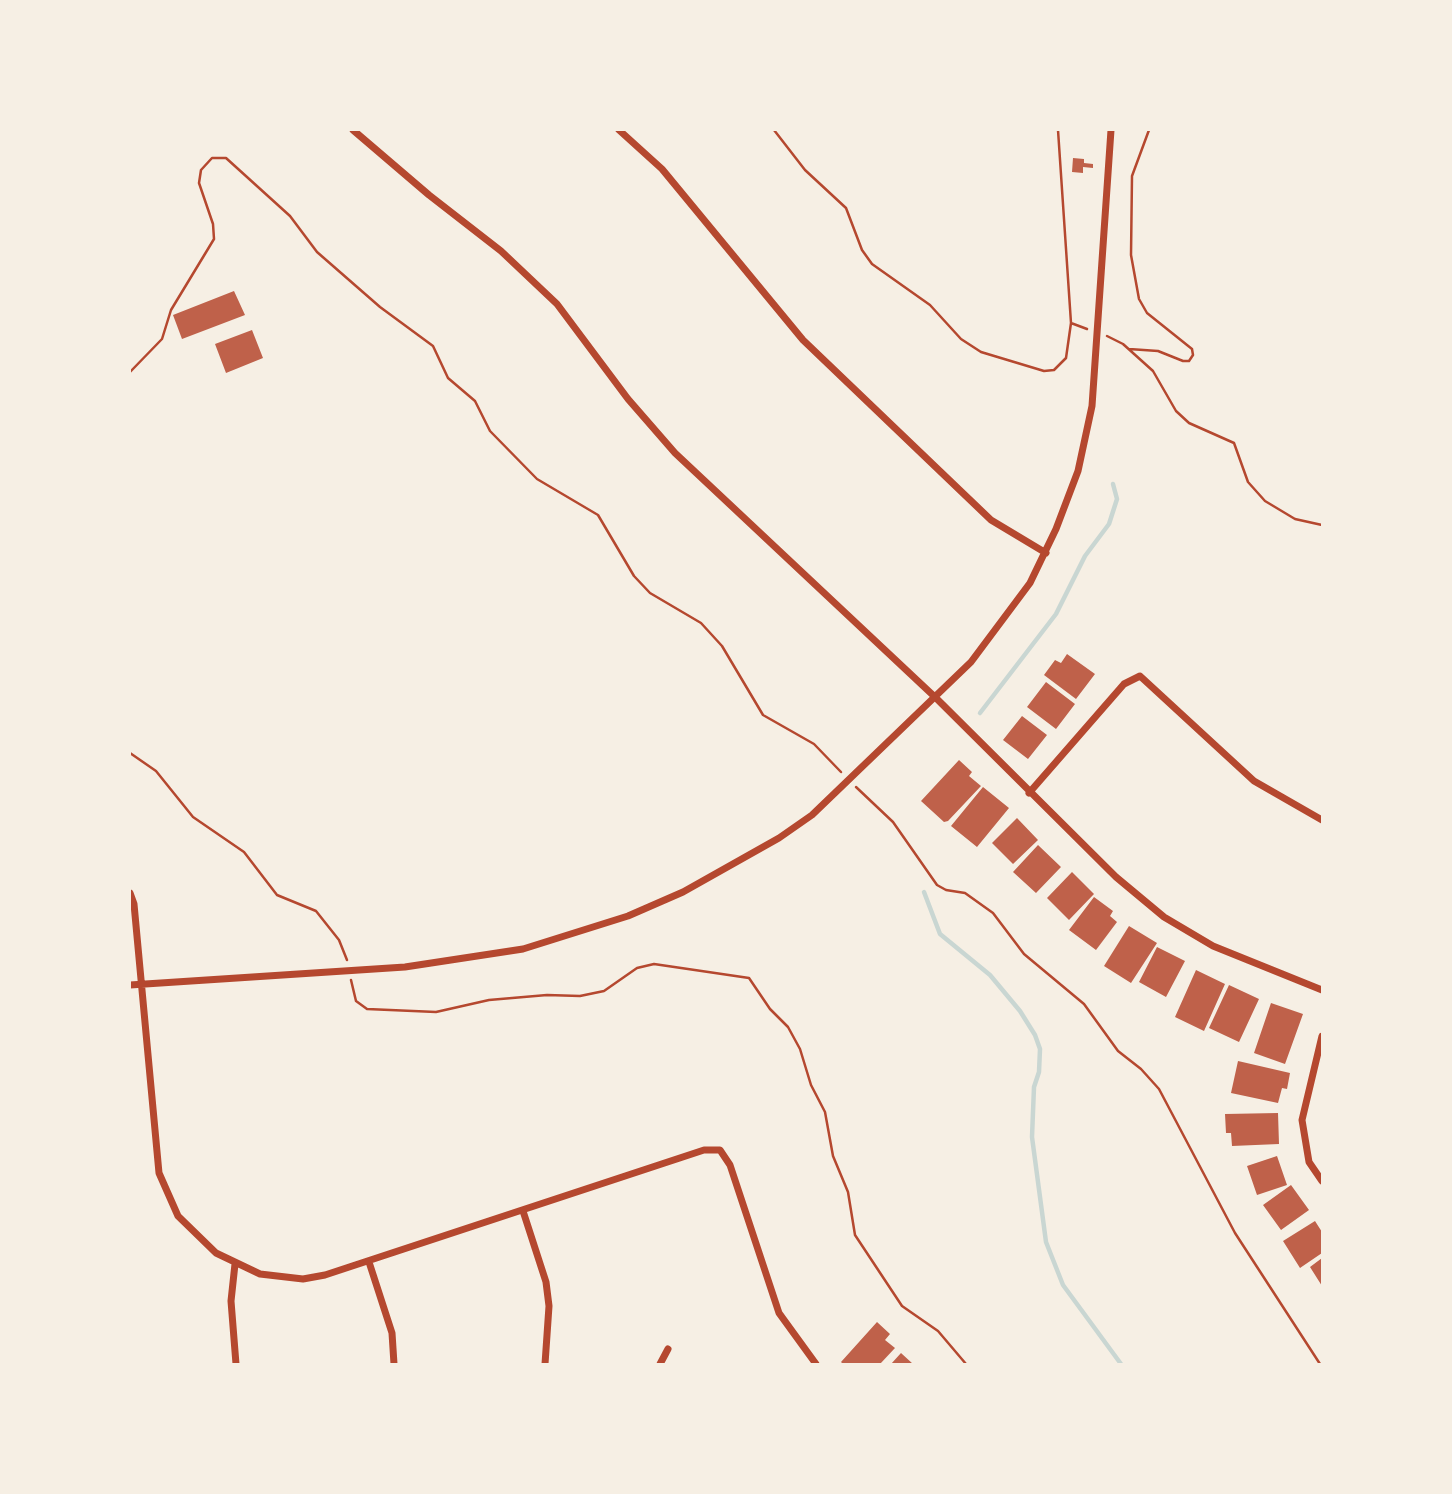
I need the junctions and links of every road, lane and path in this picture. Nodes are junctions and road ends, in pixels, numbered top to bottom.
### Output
1 (353, 130) edge
2 (619, 130) edge
3 (774, 130) edge
4 (1058, 130) edge
5 (1111, 130) edge
6 (1149, 130) edge
7 (130, 372) edge
8 (1322, 525) edge
9 (1046, 553) junction
10 (936, 698) junction
11 (130, 753) edge
12 (850, 780) junction
13 (1029, 793) junction
14 (1322, 820) edge
15 (130, 893) edge
16 (349, 970) junction
17 (130, 985) edge
18 (142, 985) junction
19 (1322, 990) edge
20 (1322, 1036) edge
21 (1322, 1181) edge
22 (523, 1211) junction
23 (369, 1262) junction
24 (235, 1264) junction
25 (668, 1349) dead end
26 (236, 1364) edge
27 (394, 1364) edge
28 (545, 1364) edge
29 (660, 1364) edge
30 (816, 1364) edge
31 (965, 1364) edge
32 (1320, 1364) edge

1 - 10 street
2 - 9 street
3 - 4 path
5 - 9 street
6 - 8 path
7 - 12 path
9 - 10 street
10 - 12 street
10 - 13 street
11 - 16 path
12 - 16 street
12 - 32 path
13 - 14 street
13 - 19 street
15 - 18 street
16 - 18 street
16 - 31 path
17 - 18 street
18 - 24 street
20 - 21 street
22 - 23 street
22 - 28 street
22 - 30 street
23 - 24 street
23 - 27 street
24 - 26 street
25 - 29 street

